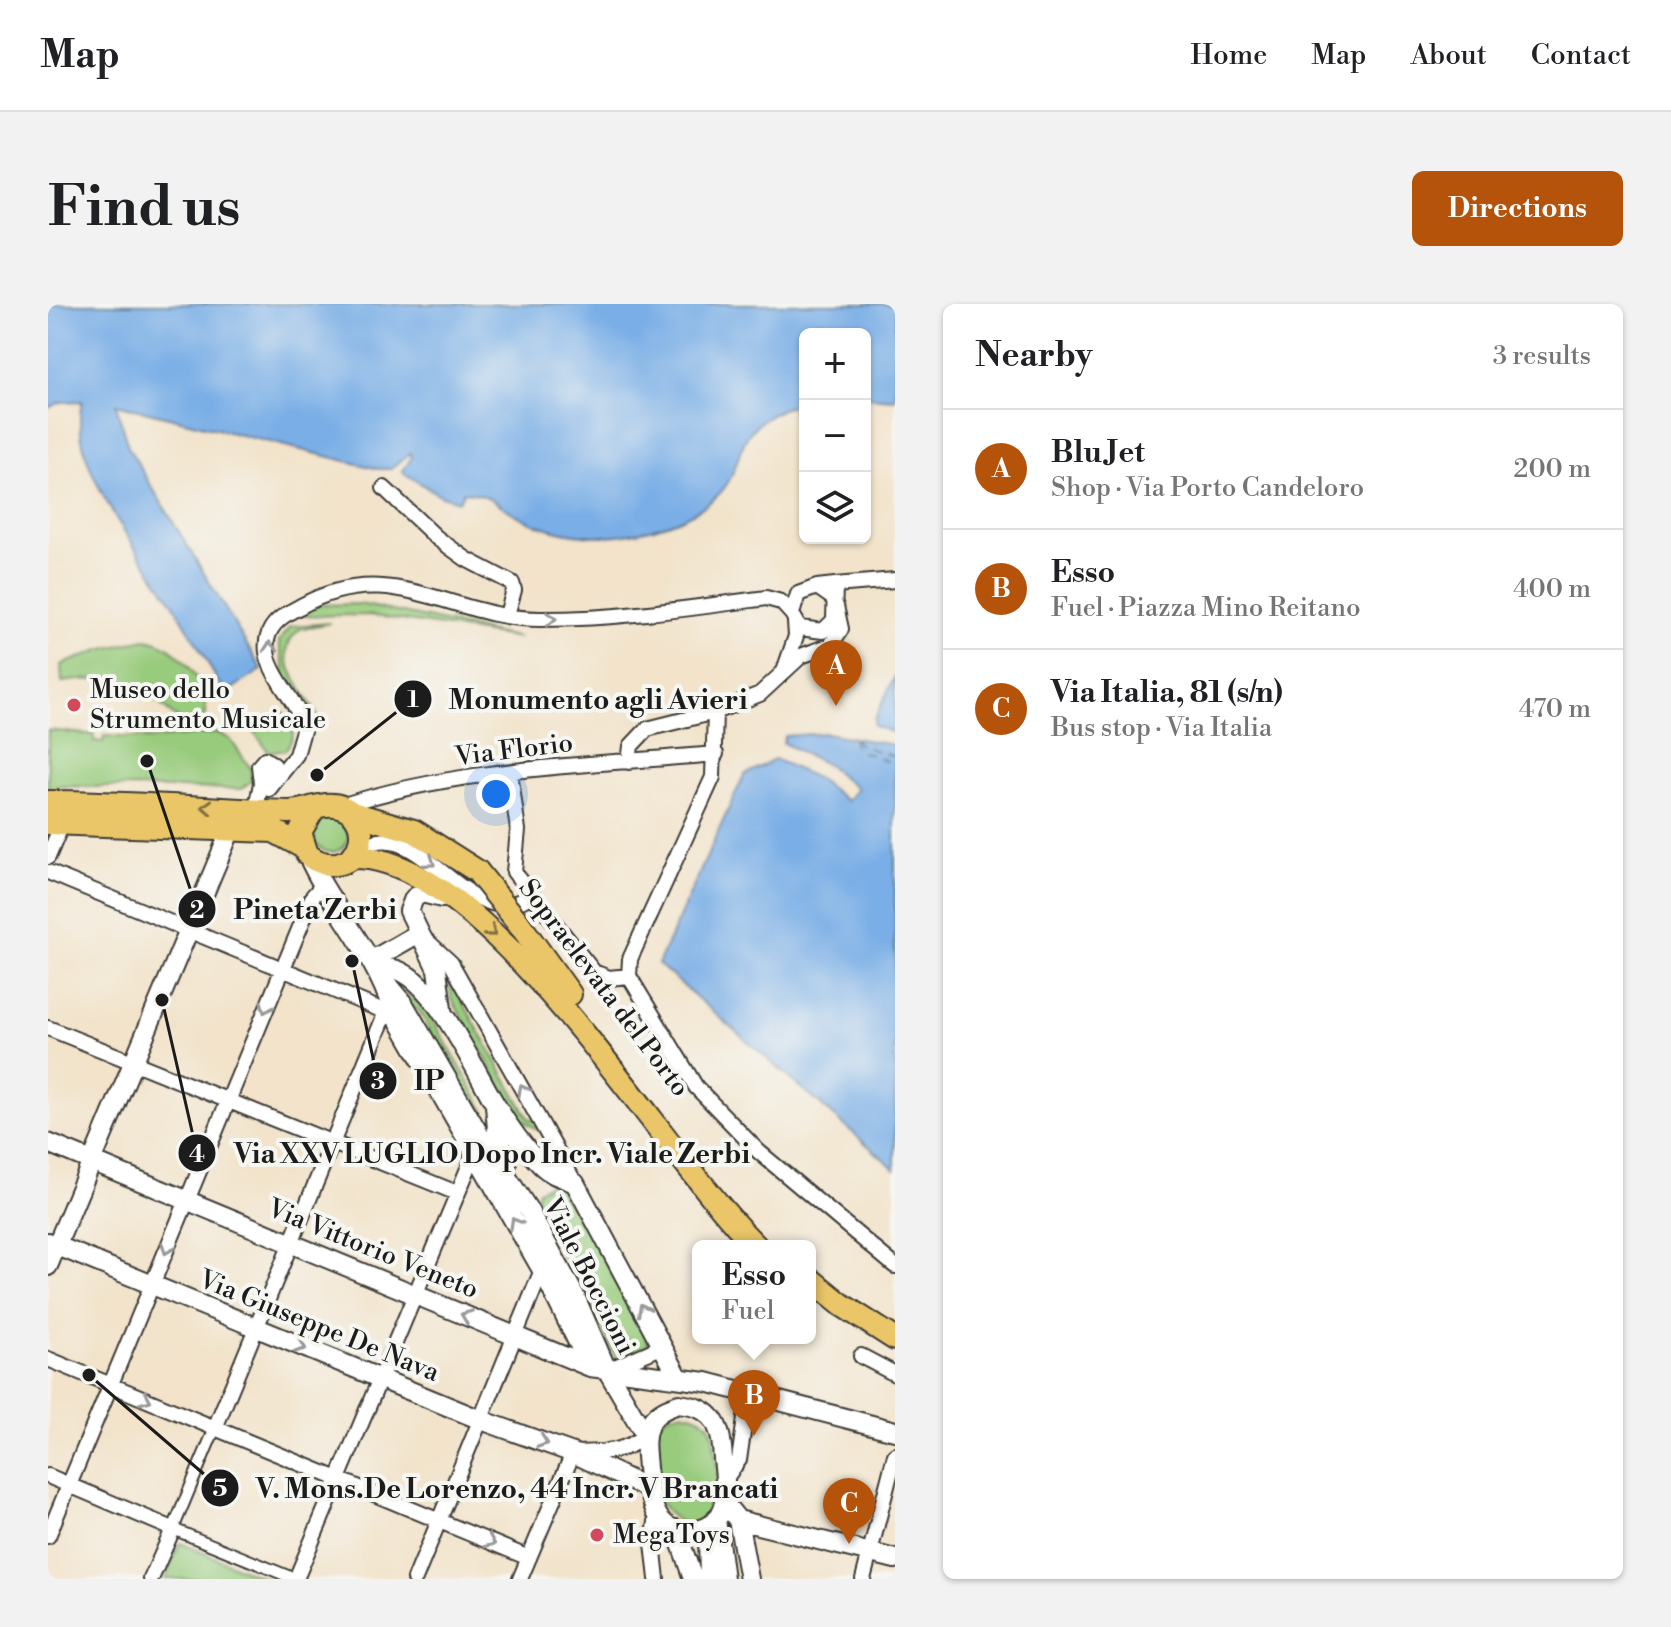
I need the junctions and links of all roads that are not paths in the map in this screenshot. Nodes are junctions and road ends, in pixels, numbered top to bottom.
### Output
1 (384, 488) dead end
2 (895, 580) edge
3 (835, 597) junction
4 (507, 615) junction
5 (794, 618) junction
6 (784, 672) junction
7 (715, 712) junction
8 (716, 754) junction
9 (629, 762) junction
10 (510, 773) junction
11 (48, 802) edge
12 (264, 803) junction
13 (313, 810) junction
14 (346, 810) junction
15 (55, 823) edge
16 (227, 828) junction
17 (305, 850) junction
18 (351, 856) junction
19 (48, 857) edge
20 (48, 872) edge
21 (321, 887) junction
22 (530, 895) junction
23 (456, 904) junction
24 (335, 908) junction
25 (186, 931) junction
26 (419, 933) junction
27 (377, 969) junction
28 (282, 970) junction
29 (629, 976) junction
30 (389, 1010) junction
31 (442, 1012) junction
32 (48, 1028) edge
33 (132, 1063) junction
34 (227, 1101) junction
35 (495, 1105) junction
36 (48, 1143) edge
37 (333, 1146) junction
38 (475, 1152) junction
39 (91, 1161) junction
40 (575, 1183) junction
41 (714, 1187) junction
42 (457, 1193) junction
43 (187, 1201) junction
44 (528, 1209) junction
45 (752, 1240) edge
46 (769, 1240) edge
47 (291, 1243) junction
48 (52, 1244) edge
49 (48, 1266) edge
50 (895, 1266) edge
51 (542, 1270) junction
52 (816, 1284) edge
53 (152, 1286) junction
54 (415, 1294) junction
55 (816, 1300) edge
56 (255, 1328) junction
57 (515, 1336) junction
58 (895, 1339) edge
59 (661, 1347) junction
60 (895, 1353) edge
61 (861, 1356) dead end
62 (48, 1359) edge
63 (599, 1368) junction
64 (895, 1374) edge
65 (679, 1378) junction
66 (380, 1379) junction
67 (706, 1382) junction
68 (112, 1384) junction
69 (749, 1391) junction
70 (713, 1419) junction
71 (481, 1420) junction
72 (215, 1428) junction
73 (895, 1431) edge
74 (645, 1435) junction
75 (573, 1453) junction
76 (895, 1455) edge
77 (48, 1476) edge
78 (726, 1478) junction
79 (337, 1480) junction
80 (70, 1485) junction
81 (649, 1489) junction
82 (657, 1515) junction
83 (716, 1516) junction
84 (738, 1520) junction
85 (440, 1521) junction
86 (173, 1529) junction
87 (676, 1529) junction
88 (48, 1536) edge
89 (869, 1553) junction
90 (529, 1558) junction
91 (895, 1559) edge
92 (687, 1560) junction
93 (151, 1579) edge
94 (296, 1579) edge
95 (415, 1579) edge
96 (520, 1579) edge
97 (657, 1579) edge
98 (683, 1579) edge
99 (693, 1579) edge
100 (709, 1579) edge
101 (724, 1579) edge
102 (749, 1579) edge
103 (863, 1579) edge

1 - 4 street
2 - 3 street
3 - 5 street
3 - 5 street
3 - 6 street
4 -> 5 street
12 -> 4 street
5 - 6 street
6 - 7 street
7 - 8 street
7 - 9 street
8 - 9 street, Via Florio
8 - 29 street
9 - 10 street, Via Florio
10 - 14 street, Via Florio
10 - 22 street
12 -> 11 main road
12 - 13 main road
13 - 14 main road
13 - 17 main road
14 - 18 main road
14 - 41 main road, Sopraelevata del Porto, bridge
15 - 16 main road
15 - 19 street
16 - 17 main road
16 - 25 street
17 - 18 main road
17 - 21 street, Viale Boccioni
18 -> 22 street
18 - 23 main road
18 - 24 street
20 - 25 street
21 - 24 street, Viale Boccioni
21 - 28 street
22 - 29 street
23 - 26 street
23 -> 41 main road
24 - 27 street, Viale Boccioni
25 - 28 street
25 - 33 street
26 - 27 street
26 - 31 street
40 -> 26 street
27 - 30 street, Viale Boccioni
27 - 31 street
27 - 44 street, Viale Boccioni
28 - 30 street
28 -> 34 street
29 - 50 street
30 - 37 street
30 - 38 street, Viale Boccioni
31 - 35 street
32 - 33 street
33 - 34 street
33 - 39 street
34 - 37 street
34 - 43 street
35 - 40 street
35 - 44 street
36 - 39 street, Via Vittorio Veneto
37 - 42 street
37 - 47 street
38 - 42 street
51 -> 38 street, Viale Boccioni
39 - 43 street, Via Vittorio Veneto
39 - 48 street
59 -> 40 street
41 - 45 main road
41 - 46 main road, Sopraelevata del Porto
42 - 54 street
43 - 47 street, Via Vittorio Veneto
43 -> 53 street
44 - 63 street, Viale Boccioni
47 - 54 street, Via Vittorio Veneto
47 - 56 street
48 - 49 street
48 - 53 street, Via Giuseppe De Nava
51 - 57 street
51 - 63 street, Viale Boccioni
52 - 58 main road
53 - 56 street, Via Giuseppe De Nava
53 - 68 street
57 -> 54 street, Via Vittorio Veneto
54 - 66 street
55 - 60 main road
56 -> 66 street, Via Giuseppe De Nava
56 - 72 street
57 - 63 street, Via Vittorio Veneto
57 - 71 street
59 - 63 street
59 - 65 street
61 - 64 street
62 - 68 street
63 - 65 street, Via Vittorio Veneto
63 - 74 street, Viale Boccioni
65 - 67 street, Via Vittorio Veneto
66 - 71 street, Via Giuseppe De Nava
66 - 79 street
67 - 69 street, Via Vittorio Veneto
67 - 70 street
68 -> 72 street
68 - 80 street
69 - 73 street, Via Vittorio Veneto
69 - 78 street
70 - 74 street
70 - 78 street
71 -> 75 street, Via Giuseppe De Nava
71 - 85 street
72 - 79 street
72 - 86 street
74 - 75 street, Via Giuseppe De Nava
74 - 81 street
75 - 81 street, Via Giuseppe De Nava
75 - 90 street
76 - 89 street
77 - 80 street
78 - 83 street
79 - 85 street
79 - 94 street
80 - 86 street
80 - 88 street
81 - 82 street
82 - 87 street
82 - 97 street
83 - 84 street
83 - 87 street
83 - 100 street
83 - 101 street
84 - 89 street
84 - 102 street
85 -> 90 street
85 - 95 street
86 - 93 street
86 - 94 street
87 - 92 street
89 - 91 street
89 - 103 street
90 - 96 street
92 - 98 street
92 - 99 street

